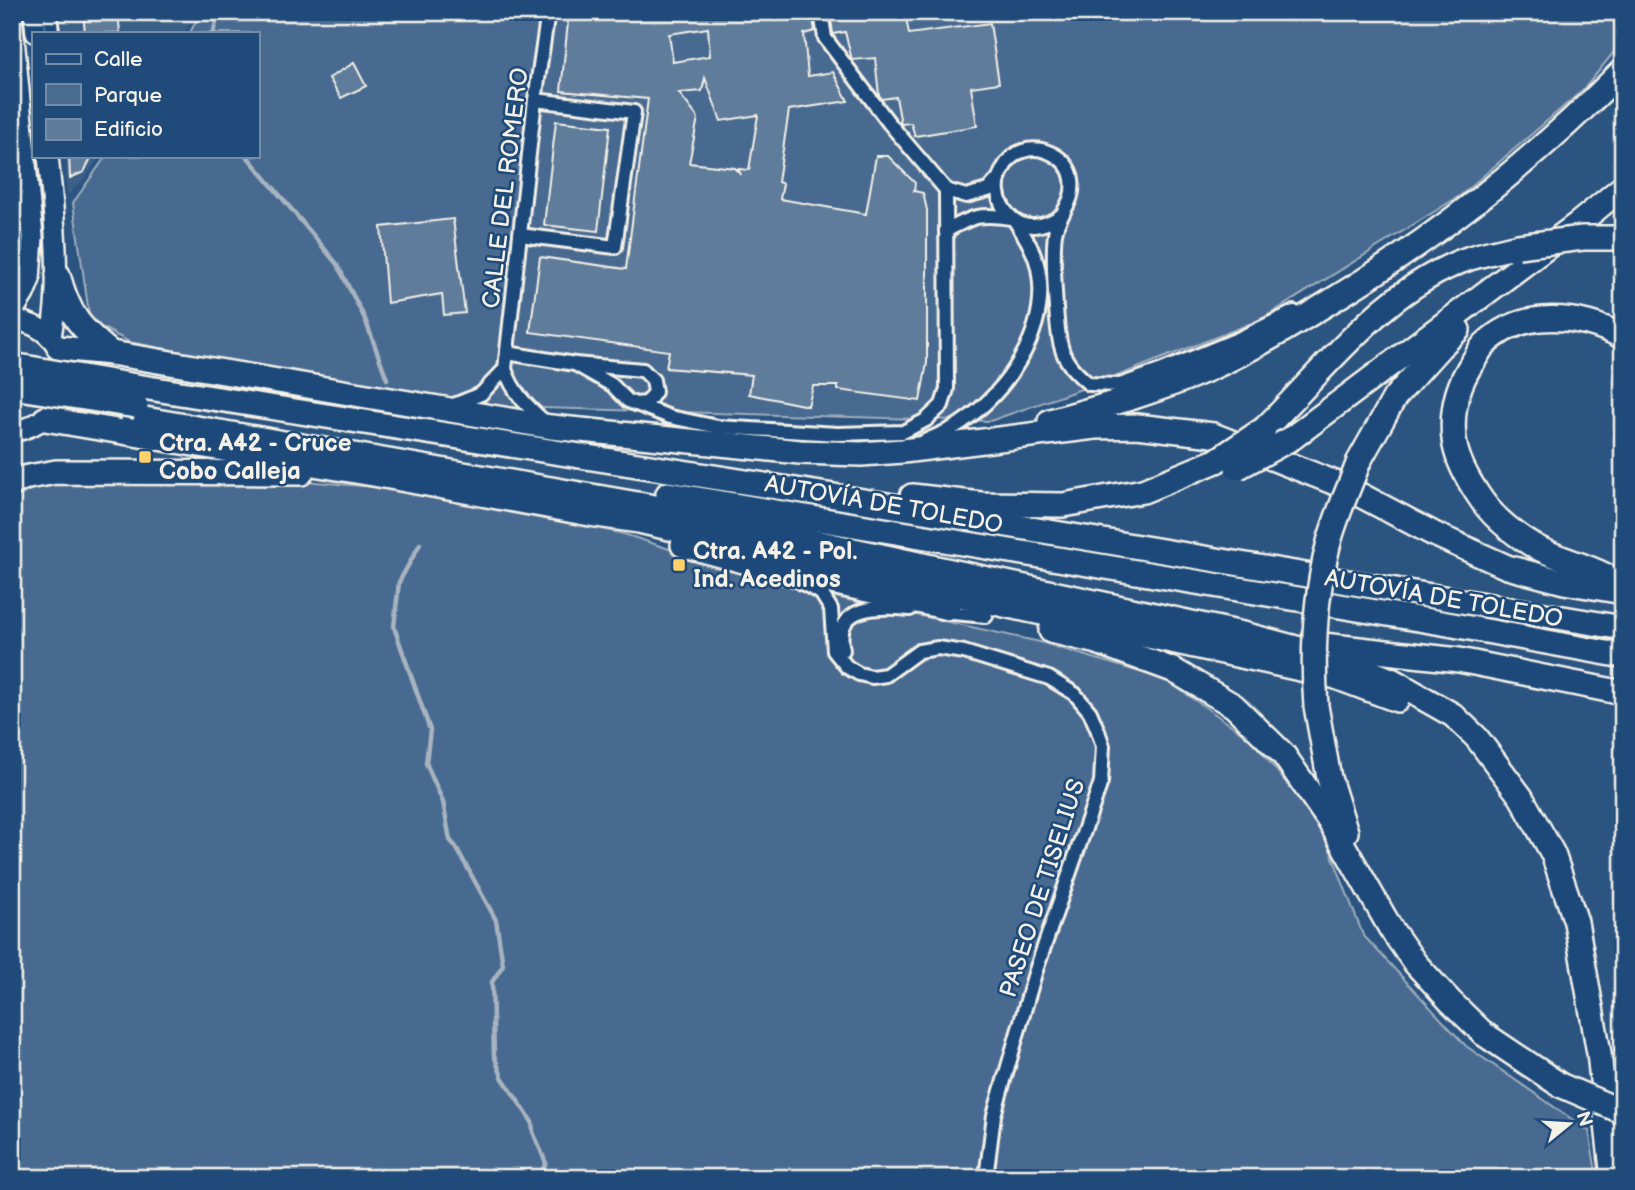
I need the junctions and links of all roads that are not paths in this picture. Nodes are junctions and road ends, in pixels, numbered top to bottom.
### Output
1 (34, 12) edge
2 (50, 12) edge
3 (548, 12) edge
4 (821, 12) edge
5 (12, 17) edge
6 (36, 32) edge
7 (52, 32) edge
8 (1623, 70) edge
9 (535, 100) junction
10 (12, 155) edge
11 (48, 158) edge
12 (997, 180) junction
13 (1623, 188) edge
14 (946, 190) junction
15 (24, 202) junction
16 (1063, 214) junction
17 (1013, 219) junction
18 (946, 231) junction
19 (520, 235) junction
20 (1623, 238) edge
21 (12, 251) edge
22 (1380, 272) junction
23 (58, 275) junction
24 (12, 313) edge
25 (12, 319) edge
26 (1623, 337) edge
27 (55, 343) junction
28 (111, 353) junction
29 (507, 353) junction
30 (575, 364) junction
31 (12, 365) edge
32 (505, 369) junction
33 (12, 387) edge
34 (12, 398) edge
35 (137, 404) junction
36 (634, 404) junction
37 (444, 409) junction
38 (45, 419) junction
39 (551, 427) junction
40 (12, 432) edge
41 (969, 442) junction
42 (903, 452) junction
43 (1227, 465) junction
44 (373, 474) junction
45 (12, 484) edge
46 (834, 496) junction
47 (655, 506) junction
48 (590, 514) junction
49 (893, 533) junction
50 (773, 569) junction
51 (1623, 586) edge
52 (1623, 592) edge
53 (986, 616) junction
54 (1623, 628) edge
55 (1247, 635) junction
56 (1623, 656) edge
57 (847, 667) junction
58 (1623, 693) edge
59 (1521, 797) junction
60 (1369, 891) junction
61 (1623, 1112) edge
62 (986, 1178) edge
63 (1613, 1178) edge

1 - 6 main road
2 - 7 street
3 - 9 street, CALLE DEL ROMERO
4 - 14 street
5 - 15 main road
8 - 22 highway
9 - 19 street, CALLE DEL ROMERO
9 - 19 street
10 - 15 street
11 - 23 main road
12 - 14 street
12 - 16 street
12 - 17 street
13 - 43 highway, bridge
13 - 60 highway, bridge
14 - 18 street
15 - 21 street
15 - 24 main road
16 - 17 street
16 - 22 street
17 - 18 street
17 - 42 street
18 - 36 street
19 - 29 street, CALLE DEL ROMERO
20 - 43 highway, bridge
22 - 41 highway
23 - 27 main road
23 - 28 highway
25 - 27 main road
26 - 51 highway
27 - 28 highway
27 - 38 main road
28 - 37 highway
29 - 30 street
29 - 32 street, CALLE DEL ROMERO
30 - 36 street
30 - 36 street
31 - 35 highway, bridge
32 - 37 street
32 - 39 street
33 - 35 highway, bridge
34 - 35 highway
35 - 46 highway, AUTOVÍA DE TOLEDO
35 - 47 highway
35 - 49 highway, AUTOVÍA DE TOLEDO
37 - 39 highway
38 - 40 main road
38 - 44 highway
39 - 42 highway
41 - 42 highway
41 - 52 highway
43 - 46 highway
44 - 45 highway
44 - 48 highway
46 - 54 highway, AUTOVÍA DE TOLEDO
47 - 49 highway
47 - 55 highway
48 - 50 highway
48 - 59 highway
49 - 56 highway, AUTOVÍA DE TOLEDO
50 - 53 highway
50 - 57 street
53 - 57 street
53 - 60 highway
55 - 58 highway
55 - 59 highway
57 - 62 street, PASEO DE TISELIUS
59 - 63 highway
60 - 61 highway, bridge

